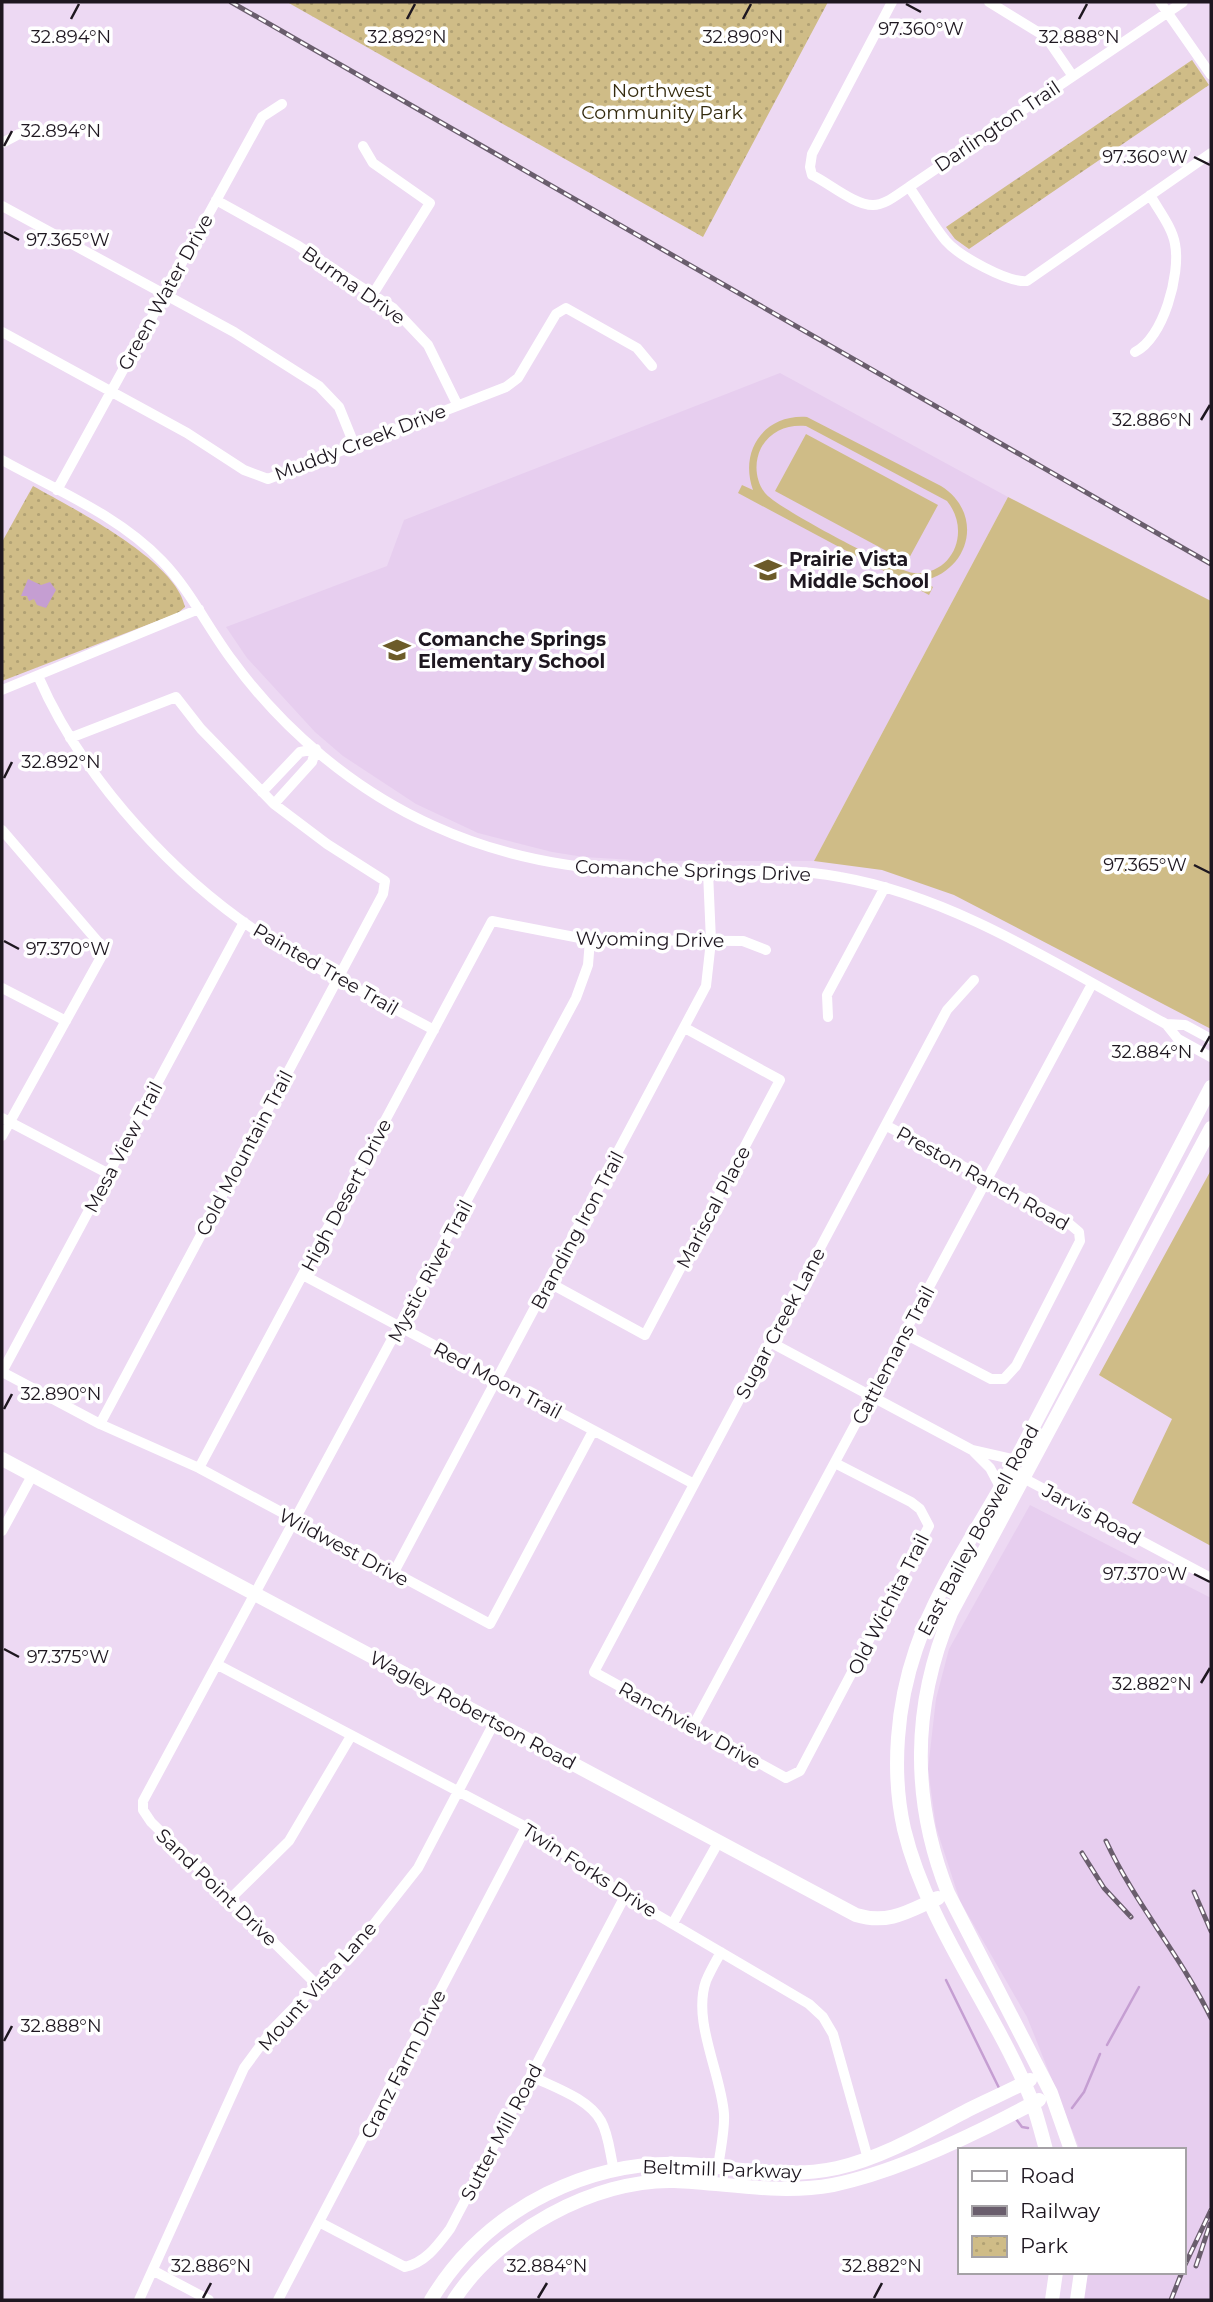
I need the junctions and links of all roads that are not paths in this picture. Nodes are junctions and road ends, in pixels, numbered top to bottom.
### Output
1 (892, 2) edge
2 (989, 2) edge
3 (1160, 2) edge
4 (1182, 2) edge
5 (1168, 12) junction
6 (1072, 75) junction
7 (1211, 75) edge
8 (282, 104) dead end
9 (19, 134) dead end
10 (2, 142) edge
11 (363, 146) dead end
12 (1211, 153) edge
13 (909, 187) junction
14 (1150, 195) junction
15 (216, 200) junction
16 (2, 206) edge
17 (373, 294) junction
18 (164, 295) junction
19 (2, 332) edge
20 (1135, 352) dead end
21 (652, 366) dead end
22 (110, 391) junction
23 (457, 404) junction
24 (354, 444) junction
25 (2, 460) edge
26 (57, 490) junction
27 (199, 609) junction
28 (38, 676) junction
29 (2, 691) edge
30 (70, 738) junction
31 (316, 749) junction
32 (262, 792) junction
33 (274, 804) junction
34 (2, 830) edge
35 (708, 872) junction
36 (885, 887) junction
37 (492, 921) joint
38 (244, 922) junction
39 (590, 940) junction
40 (711, 941) junction
41 (766, 950) dead end
42 (338, 978) junction
43 (974, 980) dead end
44 (1092, 984) junction
45 (2, 988) edge
46 (828, 1017) dead end
47 (66, 1021) junction
48 (1166, 1024) junction
49 (685, 1028) junction
50 (434, 1030) junction
51 (1211, 1039) edge
52 (1211, 1057) edge
53 (1211, 1087) edge
54 (6, 1120) edge
55 (887, 1126) junction
56 (1211, 1128) edge
57 (2, 1136) edge
58 (109, 1174) junction
59 (987, 1180) junction
60 (303, 1275) junction
61 (548, 1282) junction
62 (401, 1327) junction
63 (905, 1334) junction
64 (770, 1342) junction
65 (2, 1372) edge
66 (497, 1380) junction
67 (871, 1396) junction
68 (100, 1424) junction
69 (593, 1431) junction
70 (972, 1450) junction
71 (2, 1459) edge
72 (835, 1463) junction
73 (199, 1468) junction
74 (1016, 1469) junction
75 (33, 1474) junction
76 (694, 1484) junction
77 (1000, 1487) junction
78 (297, 1522) junction
79 (2, 1531) edge
80 (393, 1574) junction
81 (1211, 1578) edge
82 (254, 1596) junction
83 (218, 1665) junction
84 (594, 1672) joint
85 (495, 1721) junction
86 (693, 1726) junction
87 (351, 1736) junction
88 (786, 1778) joint
89 (459, 1791) junction
90 (526, 1827) junction
91 (719, 1841) junction
92 (948, 1893) junction
93 (625, 1896) junction
94 (230, 1899) junction
95 (930, 1901) junction
96 (673, 1923) junction
97 (721, 1952) junction
98 (315, 1983) junction
99 (1040, 2075) junction
100 (531, 2076) junction
101 (1024, 2083) junction
102 (1051, 2093) junction
103 (1032, 2104) junction
104 (1045, 2148) edge
105 (1070, 2148) edge
106 (868, 2159) junction
107 (718, 2168) junction
108 (614, 2170) junction
109 (871, 2175) junction
110 (715, 2186) junction
111 (617, 2190) junction
112 (321, 2223) junction
113 (459, 2263) junction
114 (155, 2272) junction
115 (1056, 2274) edge
116 (1081, 2274) edge
117 (473, 2276) junction
118 (139, 2300) edge
119 (209, 2300) edge
120 (278, 2300) edge
121 (431, 2300) edge
122 (454, 2300) edge
123 (1052, 2300) edge
124 (1077, 2300) edge

1 - 13 street, Darlington Trail
2 - 6 street
3 - 5 street
4 - 5 street, Darlington Trail
5 - 6 street, Darlington Trail
5 - 7 street
6 - 13 street, Darlington Trail
8 - 15 street, Green Water Drive
9 - 10 street
11 - 17 street
12 - 14 street
13 - 14 street
14 - 20 street
15 - 17 street, Burma Drive
15 - 18 street, Green Water Drive
16 - 18 street
17 - 23 street, Burma Drive
18 - 22 street, Green Water Drive
18 - 24 street
19 - 22 street, Muddy Creek Drive
21 - 23 street, Muddy Creek Drive
22 - 24 street, Muddy Creek Drive
22 - 26 street, Green Water Drive
23 - 24 street, Muddy Creek Drive
25 - 26 street, Comanche Springs Drive
26 - 27 street, Comanche Springs Drive
27 - 28 street
27 - 31 street, Comanche Springs Drive
28 - 29 street
28 - 30 street, Painted Tree Trail
30 - 32 street
30 - 38 street, Painted Tree Trail
31 - 32 street
31 - 33 street
31 - 35 street, Comanche Springs Drive
32 - 33 street
33 - 42 street, Cold Mountain Trail
34 - 47 street
35 - 36 street, Comanche Springs Drive
35 - 40 street, Branding Iron Trail
36 - 44 street, Comanche Springs Drive
36 - 46 street
37 - 39 street, Wyoming Drive
37 - 50 street, High Desert Drive
38 - 42 street, Painted Tree Trail
38 - 58 street, Mesa View Trail
39 - 40 street, Wyoming Drive
39 - 62 street, Mystic River Trail
40 - 41 street, Wyoming Drive
40 - 49 street, Branding Iron Trail
42 - 50 street, Painted Tree Trail
42 - 68 street, Cold Mountain Trail
43 - 55 street, Sugar Creek Lane
44 - 48 street, Comanche Springs Drive
44 - 59 street, Cattlemans Trail
45 - 47 street
47 - 54 street
48 - 51 street, Comanche Springs Drive
48 - 52 street, Comanche Springs Drive
49 - 61 street, Branding Iron Trail
49 - 61 street, Mariscal Place
50 - 60 street, High Desert Drive
53 - 74 street, East Bailey Boswell Road
54 - 57 street
54 - 58 street
55 - 59 street, Preston Ranch Road
55 - 64 street, Sugar Creek Lane
56 - 74 street, East Bailey Boswell Road
58 - 65 street, Mesa View Trail
59 - 63 street, Cattlemans Trail
59 - 63 street, Preston Ranch Road
60 - 62 street, Red Moon Trail
60 - 73 street, High Desert Drive
61 - 66 street, Branding Iron Trail
62 - 66 street, Red Moon Trail
62 - 78 street, Mystic River Trail
63 - 67 street, Cattlemans Trail
64 - 67 street
64 - 76 street, Sugar Creek Lane
65 - 68 street, Wildwest Drive
66 - 69 street, Red Moon Trail
66 - 80 street, Branding Iron Trail
67 - 70 street
67 - 72 street, Cattlemans Trail
68 - 73 street, Wildwest Drive
69 - 76 street, Red Moon Trail
69 - 80 street, Wildwest Drive
70 - 74 street, Jarvis Road
70 - 77 street
71 - 75 street, Wagley Robertson Road
72 - 86 street, Cattlemans Trail
72 - 88 street, Old Wichita Trail
73 - 78 street, Wildwest Drive
74 - 77 street, East Bailey Boswell Road
74 - 81 street, Jarvis Road
74 - 92 street, East Bailey Boswell Road
75 - 79 street
75 - 82 street, Wagley Robertson Road
76 - 84 street, Sugar Creek Lane
77 - 95 street, East Bailey Boswell Road
78 - 80 street, Wildwest Drive
78 - 82 street, Mystic River Trail
82 - 83 street, Sand Point Drive
82 - 85 street, Wagley Robertson Road
83 - 87 street, Twin Forks Drive
83 - 94 street, Sand Point Drive
84 - 86 street, Ranchview Drive
85 - 89 street, Mount Vista Lane
85 - 91 street, Wagley Robertson Road
86 - 88 street, Ranchview Drive
87 - 89 street, Twin Forks Drive
87 - 94 street
89 - 90 street, Twin Forks Drive
89 - 98 street, Mount Vista Lane
90 - 93 street, Twin Forks Drive
90 - 112 street, Cranz Farm Drive
91 - 95 street, Wagley Robertson Road
91 - 96 street
92 - 95 street, Wagley Robertson Road
92 - 99 street, East Bailey Boswell Road
93 - 96 street, Twin Forks Drive
93 - 100 street, Sutter Mill Road
94 - 98 street, Sand Point Drive
95 - 101 street, East Bailey Boswell Road
96 - 97 street, Twin Forks Drive
97 - 106 street, Twin Forks Drive
97 - 107 street
98 - 114 street, Mount Vista Lane
99 - 101 street, Beltmill Parkway
99 - 102 street, East Bailey Boswell Road
100 - 108 street
100 - 112 street, Sutter Mill Road
101 - 103 street, East Bailey Boswell Road
101 - 106 street, Beltmill Parkway
102 - 103 street, Beltmill Parkway
102 - 105 street, East Bailey Boswell Road
103 - 104 street, East Bailey Boswell Road
103 - 109 street, Beltmill Parkway
106 - 107 street, Beltmill Parkway
106 - 109 street
107 - 108 street, Beltmill Parkway
107 - 110 street
108 - 111 street
108 - 113 street, Beltmill Parkway
109 - 110 street, Beltmill Parkway
110 - 111 street, Beltmill Parkway
111 - 117 street, Beltmill Parkway
112 - 120 street, Cranz Farm Drive
113 - 117 street
113 - 121 street, Beltmill Parkway
114 - 118 street, Mount Vista Lane
114 - 119 street
115 - 123 street
116 - 124 street
117 - 122 street, Beltmill Parkway

